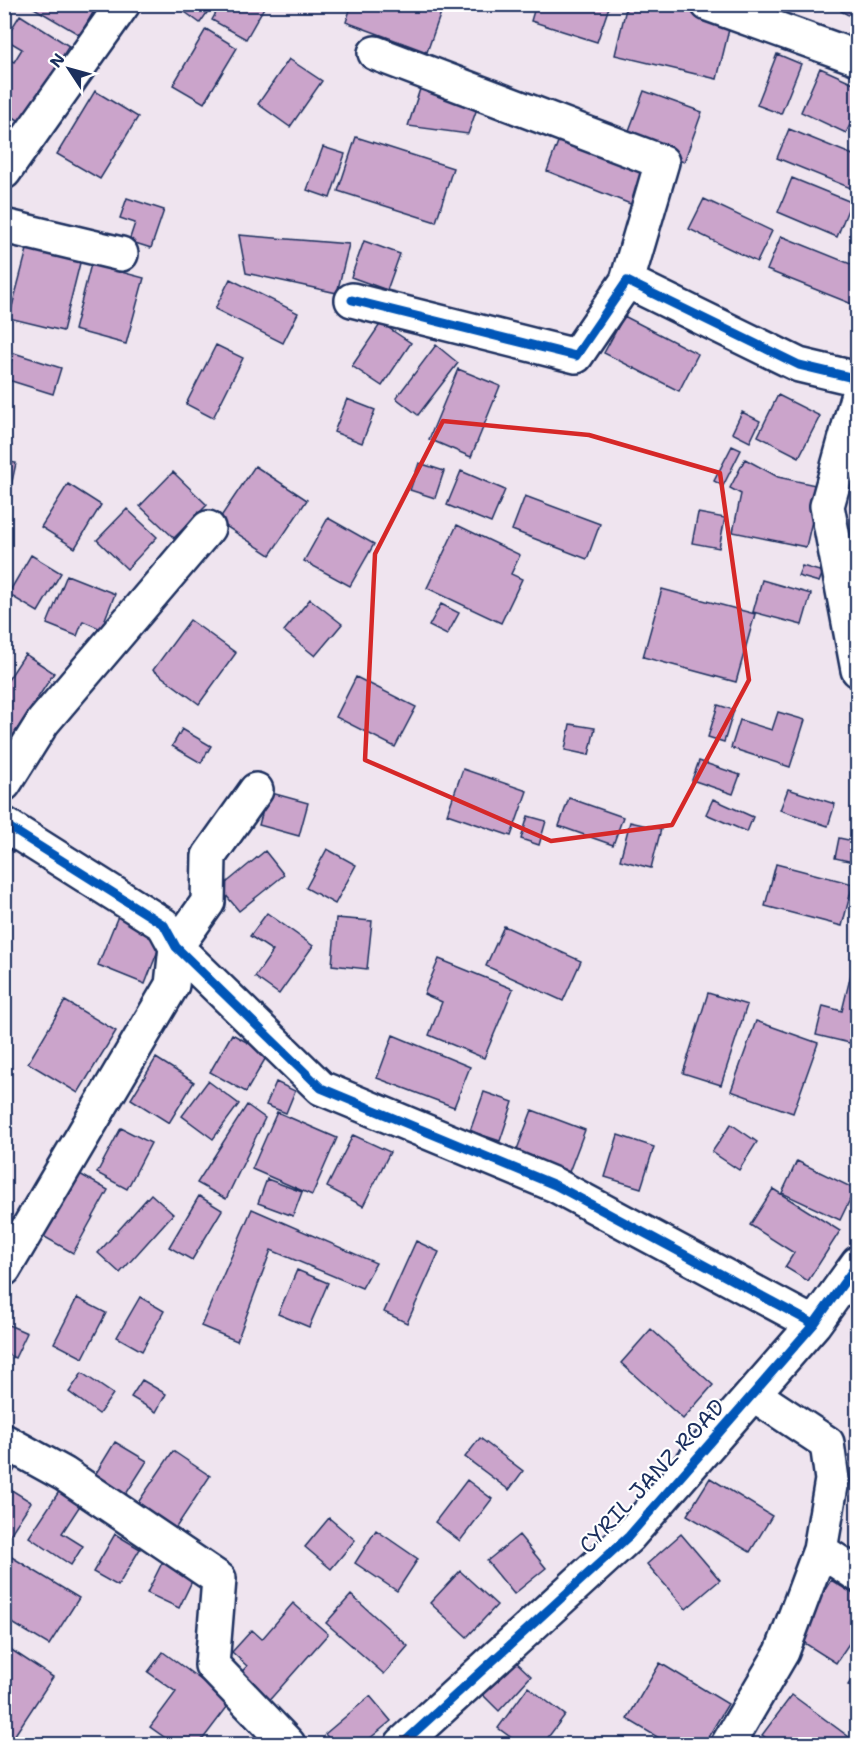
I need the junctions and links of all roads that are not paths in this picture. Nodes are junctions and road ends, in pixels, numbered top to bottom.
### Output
1 (123, 4) edge
2 (708, 4) edge
3 (375, 53) dead end
4 (858, 58) edge
5 (4, 172) edge
6 (4, 226) edge
7 (121, 254) dead end
8 (627, 281) junction
9 (352, 300) dead end
10 (858, 379) edge
11 (858, 394) edge
12 (208, 528) dead end
13 (856, 660) edge
14 (4, 784) edge
15 (256, 790) dead end
16 (4, 824) edge
17 (176, 947) junction
18 (858, 1263) edge
19 (4, 1269) edge
20 (814, 1324) junction
21 (753, 1394) junction
22 (4, 1441) edge
23 (820, 1550) junction
24 (858, 1575) edge
25 (288, 1744) edge
26 (402, 1744) edge
27 (728, 1744) edge

1 - 5 street
2 - 4 street
3 - 8 street
6 - 7 street
8 - 9 street
8 - 10 street
11 - 13 street
12 - 14 street
15 - 17 street
16 - 17 street
17 - 19 street
17 - 20 street
18 - 20 street, CYRIL JANZ ROAD
20 - 21 street, CYRIL JANZ ROAD
21 - 23 street
21 - 26 street, CYRIL JANZ ROAD
22 - 25 street
23 - 24 street
23 - 27 street

